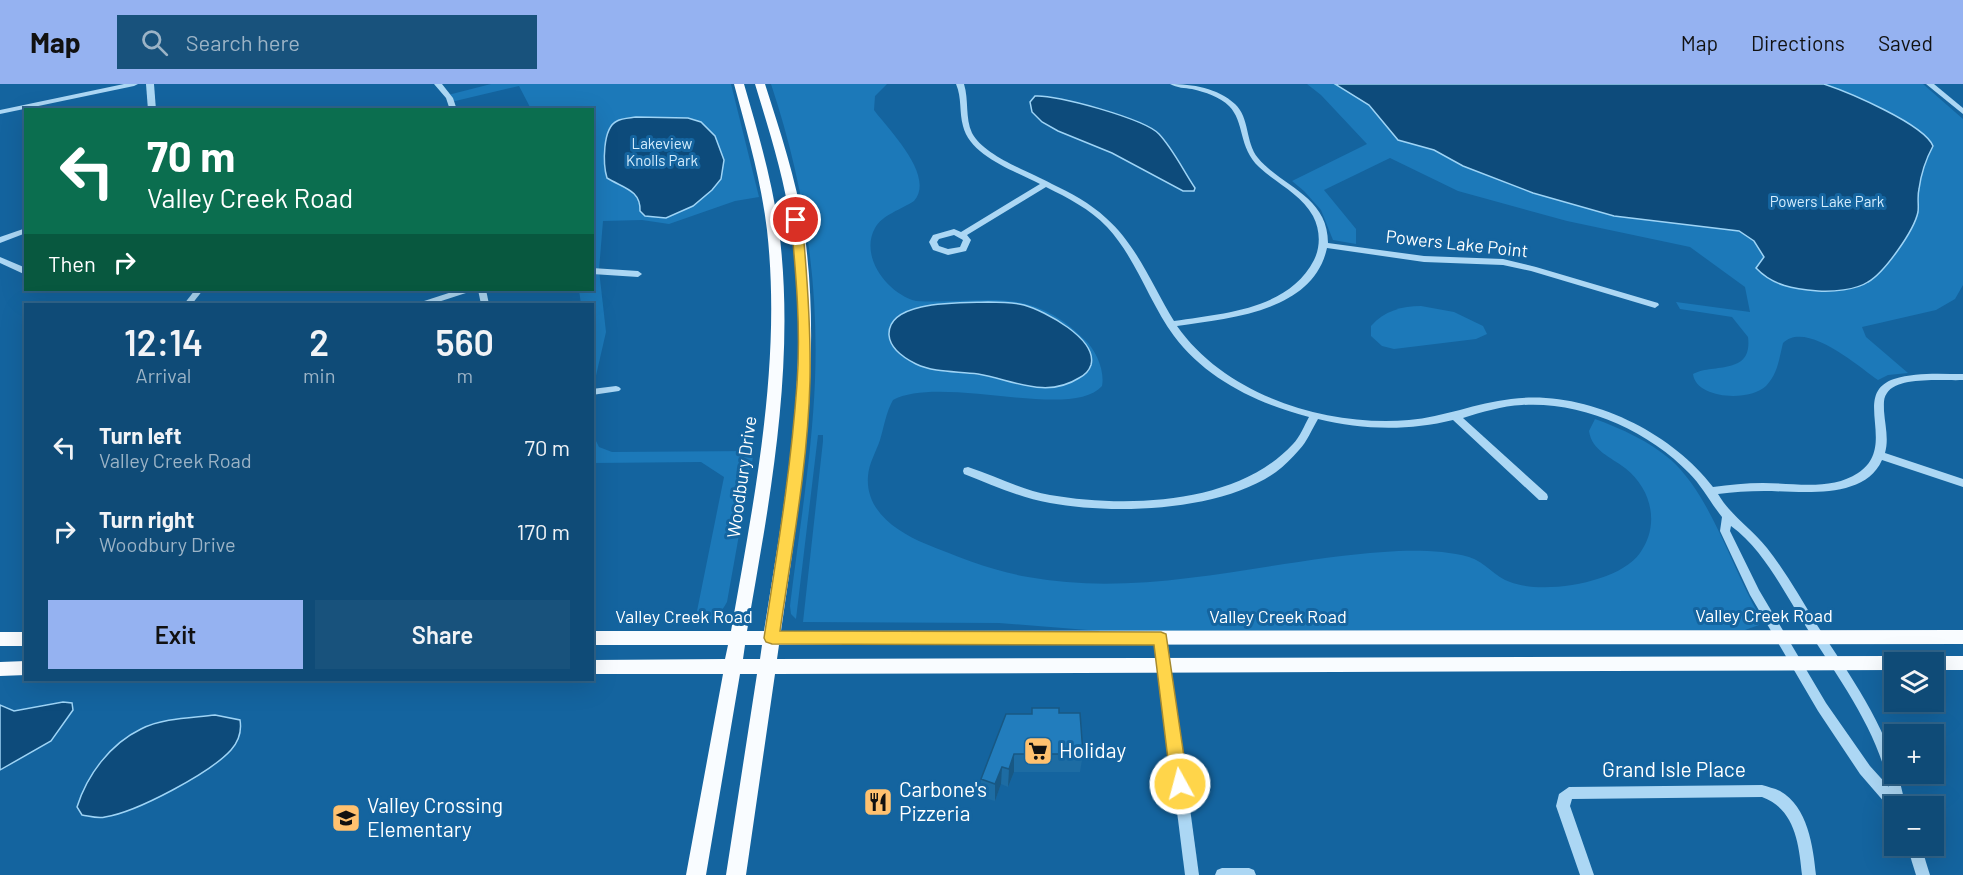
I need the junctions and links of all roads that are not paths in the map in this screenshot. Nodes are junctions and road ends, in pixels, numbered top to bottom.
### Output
1 (134, 84) edge
2 (150, 84) edge
3 (438, 84) edge
4 (739, 84) edge
5 (760, 84) edge
6 (960, 84) edge
7 (1174, 84) edge
8 (1930, 84) edge
9 (152, 108) edge
10 (453, 108) edge
11 (0, 112) edge
12 (1963, 112) edge
13 (1045, 184) junction
14 (24, 231) edge
15 (962, 235) dead end
16 (0, 240) edge
17 (1324, 245) junction
18 (0, 260) edge
19 (24, 271) edge
20 (594, 271) edge
21 (638, 274) dead end
22 (198, 291) edge
23 (463, 291) edge
24 (189, 303) edge
25 (427, 303) edge
26 (1654, 305) dead end
27 (1171, 324) junction
28 (1963, 377) edge
29 (616, 389) dead end
30 (594, 392) edge
31 (1315, 415) junction
32 (1455, 416) junction
33 (1880, 455) junction
34 (968, 471) dead end
35 (1963, 483) edge
36 (1710, 491) junction
37 (1543, 497) dead end
38 (1727, 517) junction
39 (1781, 637) junction
40 (1818, 637) junction
41 (1963, 637) edge
42 (594, 638) edge
43 (738, 638) junction
44 (772, 638) junction
45 (1161, 638) junction
46 (0, 639) edge
47 (24, 639) edge
48 (1884, 663) edge
49 (1944, 663) edge
50 (1963, 663) edge
51 (1797, 664) junction
52 (1835, 664) junction
53 (1164, 666) junction
54 (594, 667) edge
55 (732, 667) junction
56 (767, 667) junction
57 (24, 668) edge
58 (0, 669) edge
59 (1888, 796) edge
60 (1896, 796) edge
61 (1917, 856) edge
62 (696, 875) edge
63 (736, 875) edge
64 (1191, 875) edge
65 (1222, 875) edge
66 (1249, 875) edge
67 (1587, 875) edge
68 (1809, 875) edge
69 (1923, 875) edge

1 - 11 street
2 - 9 street
3 - 10 street
4 - 43 main road, Woodbury Drive
5 - 44 main road
6 - 13 street
7 - 17 street
8 - 12 street
13 - 15 street
13 - 27 street
14 - 16 street
17 - 26 street, Powers Lake Point
17 - 27 street
18 - 19 street
20 - 21 street
22 - 24 street
23 - 25 street
27 - 31 street
28 - 33 street
29 - 30 street
31 - 32 street
31 - 34 street
32 - 36 street
32 - 37 street
33 - 35 street
33 - 36 street
36 - 38 street
38 - 39 street
38 - 40 street
39 - 40 main road, Valley Creek Road
39 - 45 main road, Valley Creek Road
39 - 51 street
40 - 41 main road, Valley Creek Road
40 - 52 street
42 - 43 main road, Valley Creek Road
43 - 44 main road, Valley Creek Road
43 - 55 main road, Woodbury Drive
44 - 45 main road, Valley Creek Road
44 - 56 main road
45 - 53 street
46 - 47 main road
48 - 52 main road
49 - 50 main road
51 - 52 main road
51 - 53 main road
51 - 59 street
52 - 60 street
53 - 56 main road
53 - 64 street
54 - 55 main road
55 - 56 main road
55 - 62 main road, Woodbury Drive
56 - 63 main road
57 - 58 main road
61 - 69 street
65 - 66 street
67 - 68 street, Grand Isle Place

